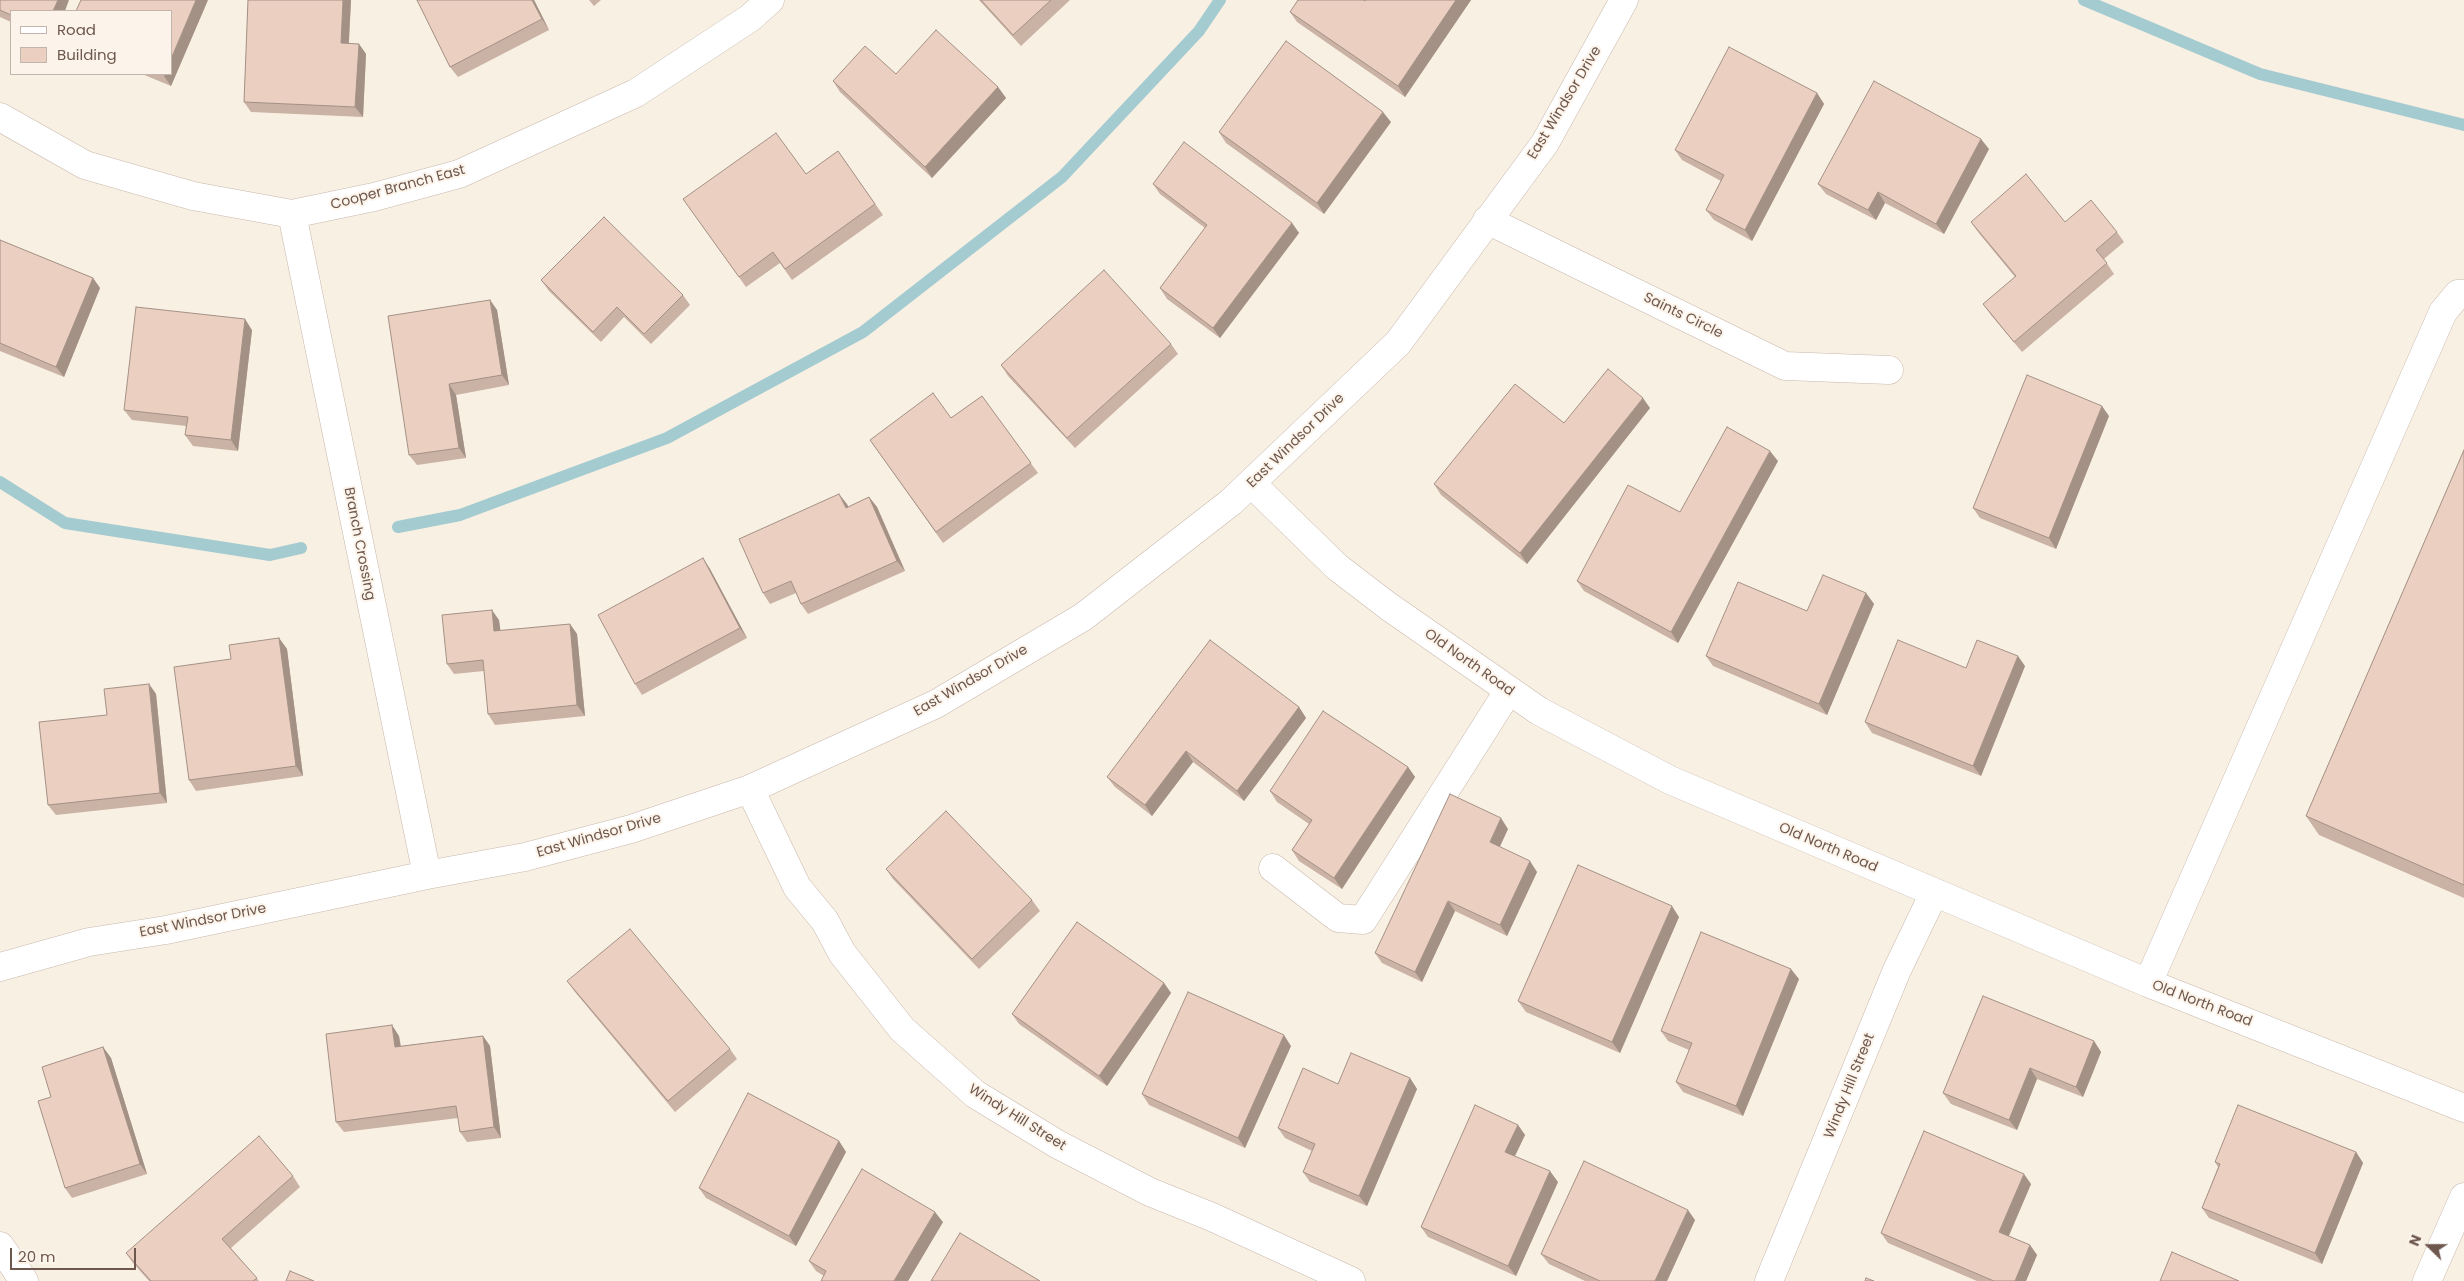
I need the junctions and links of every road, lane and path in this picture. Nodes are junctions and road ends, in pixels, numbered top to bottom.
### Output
1 (770, 0) edge
2 (1624, 0) edge
3 (0, 117) edge
4 (292, 214) junction
5 (1488, 220) junction
6 (2464, 294) edge
7 (1889, 370) dead end
8 (1252, 484) junction
9 (1509, 690) junction
10 (750, 789) junction
11 (1273, 868) dead end
12 (427, 875) junction
13 (1934, 893) junction
14 (0, 967) edge
15 (2148, 983) junction
16 (2464, 1108) edge
17 (2464, 1197) edge
18 (0, 1246) edge
19 (24, 1281) edge
20 (1351, 1281) edge
21 (1769, 1281) edge
22 (2427, 1281) edge

1 - 4 street, Cooper Branch East
2 - 5 street, East Windsor Drive
3 - 4 street, Cooper Branch East
4 - 12 street, Branch Crossing
5 - 7 street, Saints Circle
5 - 8 street, East Windsor Drive
6 - 15 street
8 - 9 street, Old North Road
8 - 10 street, East Windsor Drive
9 - 11 street
9 - 13 street, Old North Road
10 - 12 street, East Windsor Drive
10 - 20 street, Windy Hill Street
12 - 14 street, East Windsor Drive
13 - 15 street, Old North Road
13 - 21 street, Windy Hill Street
15 - 16 street, Old North Road
17 - 22 street
18 - 19 street

